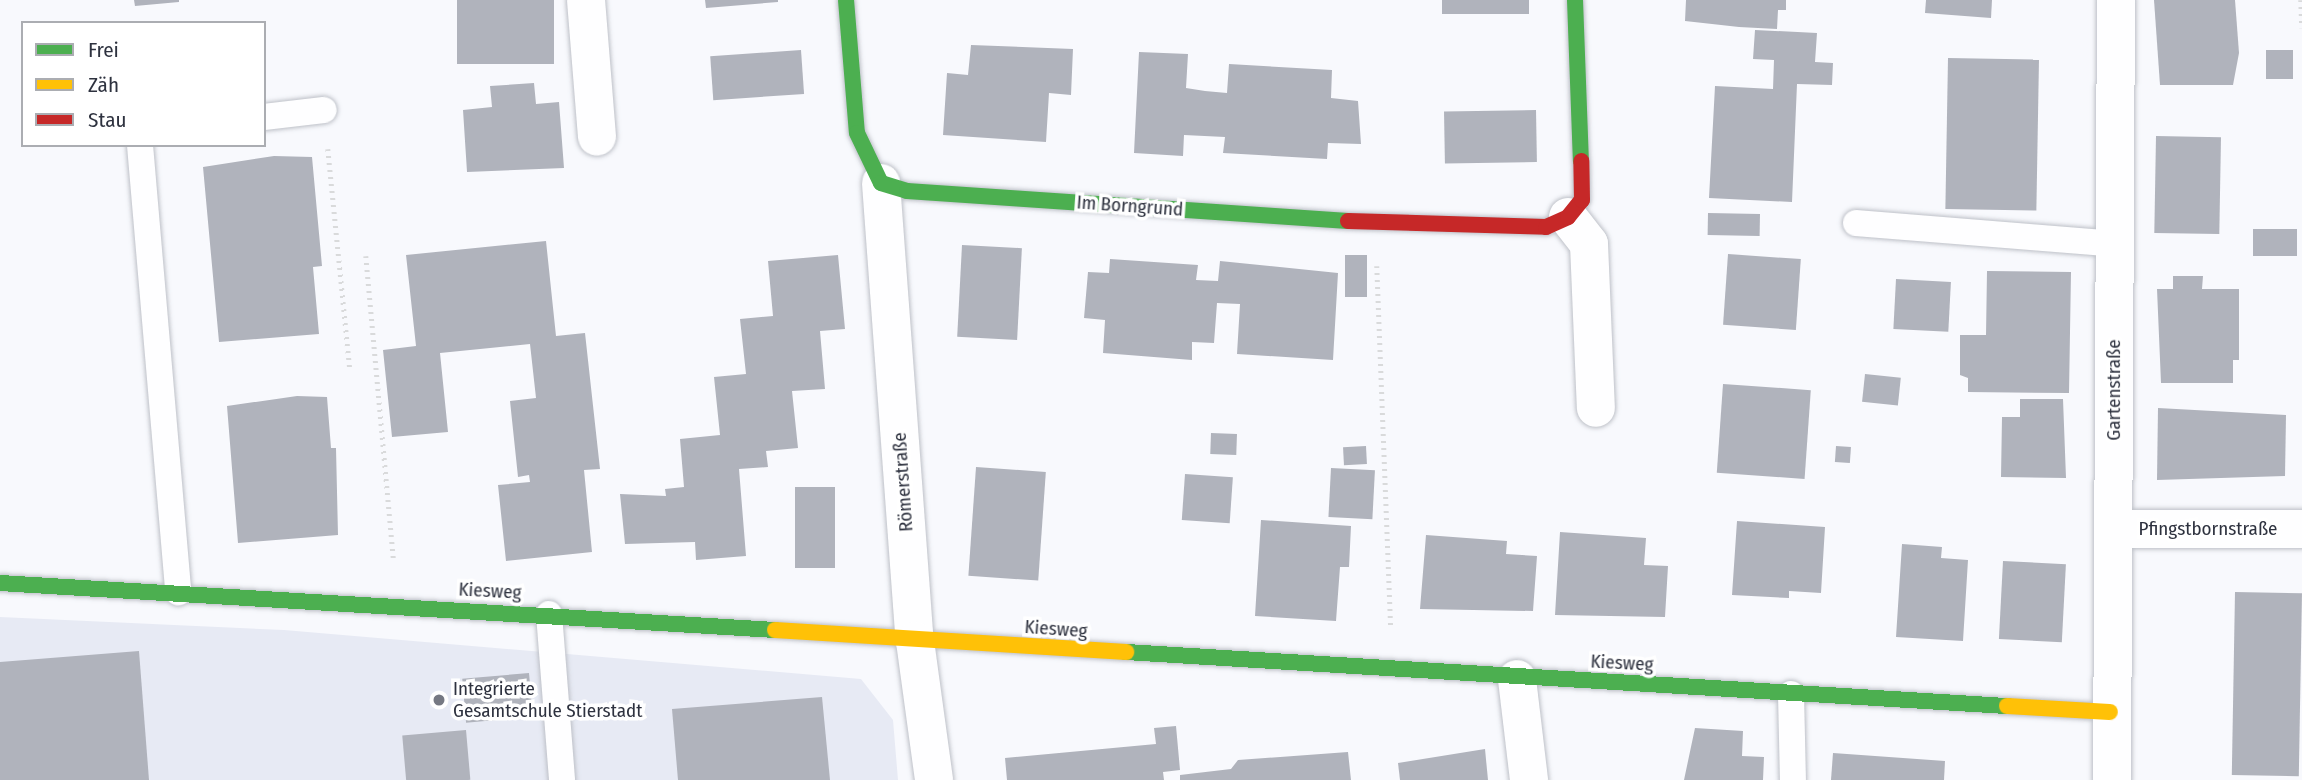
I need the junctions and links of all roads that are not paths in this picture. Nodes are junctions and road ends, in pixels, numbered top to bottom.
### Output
1 (586, 0) edge
2 (846, 0) edge
3 (1575, 0) edge
4 (2116, 0) edge
5 (324, 110) road end
6 (266, 117) edge
7 (597, 137) dead end
8 (140, 147) edge
9 (881, 183) junction
10 (1568, 217) junction
11 (1856, 223) dead end
12 (2115, 244) junction
13 (1596, 408) dead end
14 (2114, 529) junction
15 (2302, 529) edge
16 (0, 583) edge
17 (178, 592) junction
18 (549, 614) junction
19 (915, 641) junction
20 (1517, 679) junction
21 (1791, 694) junction
22 (2110, 712) junction
23 (562, 780) edge
24 (933, 780) edge
25 (1529, 780) edge
26 (1793, 780) edge
27 (2112, 780) edge

1 - 7 street
2 - 9 street
3 - 10 street
4 - 12 street, Gartenstraße
5 - 6 lane
8 - 17 lane
9 - 10 street, Im Borngrund
9 - 19 street, Römerstraße
10 - 13 street
11 - 12 lane
12 - 14 street, Gartenstraße
14 - 15 street, Pfingstbornstraße
14 - 22 street, Gartenstraße
16 - 17 street, Kiesweg
17 - 18 street, Kiesweg
18 - 19 street, Kiesweg
18 - 23 lane
19 - 20 street, Kiesweg
19 - 24 street, Römerstraße
20 - 21 street, Kiesweg
20 - 25 street
21 - 22 street, Kiesweg
21 - 26 lane
22 - 27 street, Gartenstraße

